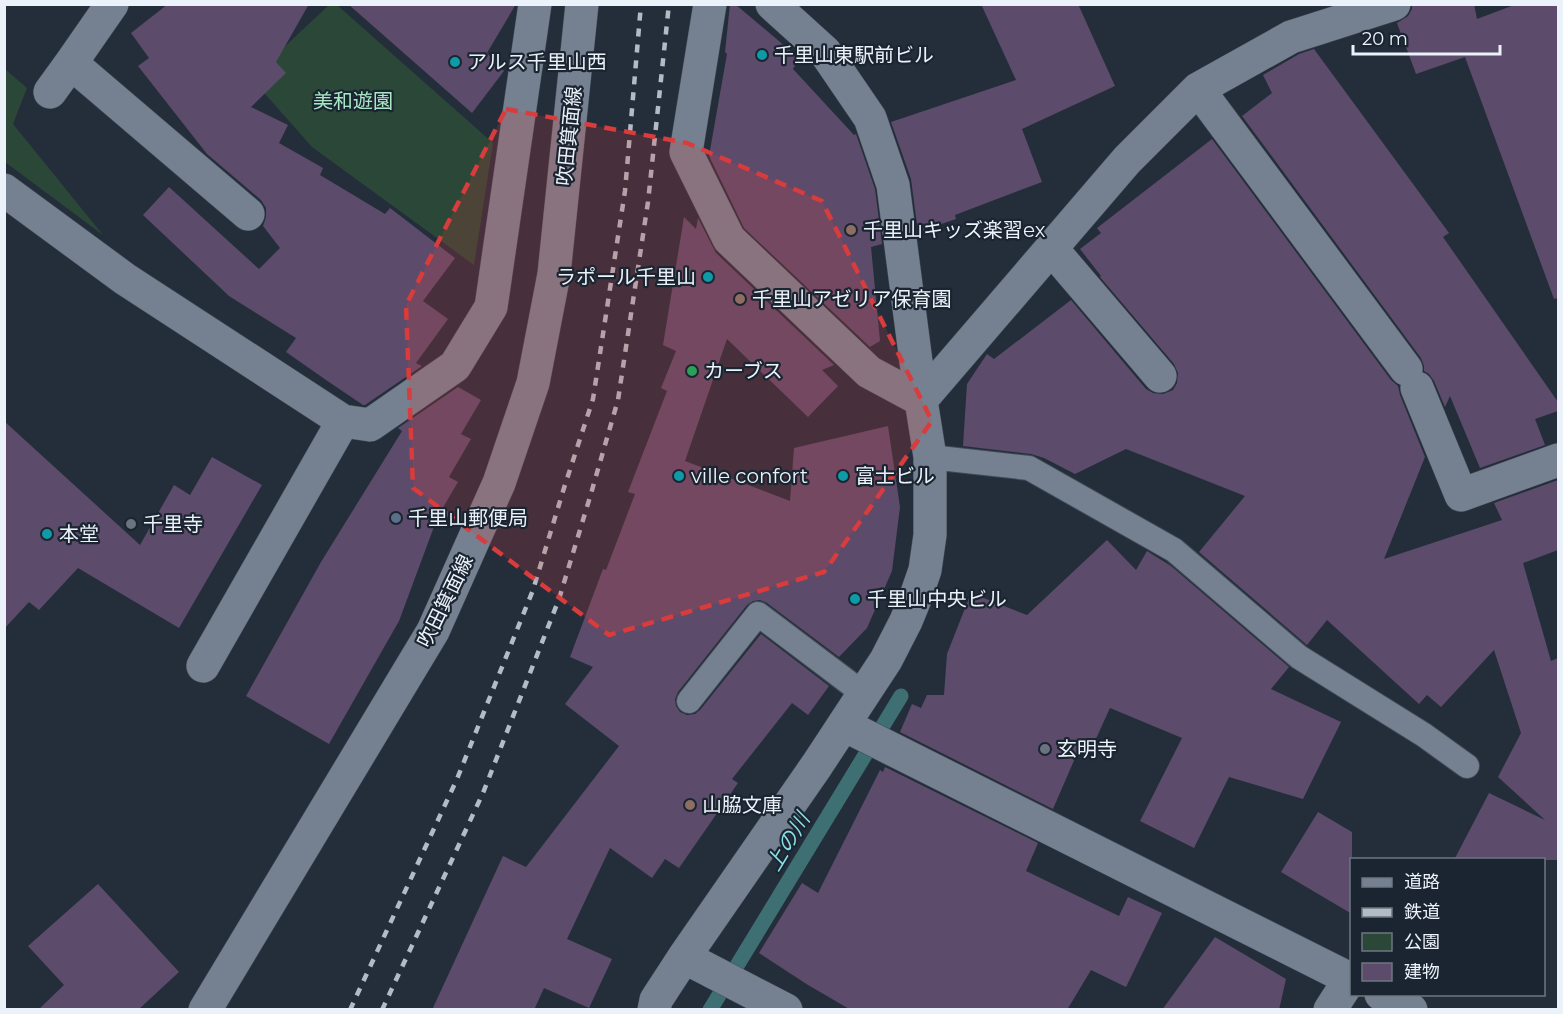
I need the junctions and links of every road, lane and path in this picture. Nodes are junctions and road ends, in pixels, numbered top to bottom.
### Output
1 (112, 4) edge
2 (535, 4) edge
3 (582, 4) edge
4 (710, 4) edge
5 (772, 4) edge
6 (1394, 4) edge
7 (71, 63) junction
8 (1198, 89) junction
9 (50, 92) dead end
10 (4, 189) edge
11 (248, 214) dead end
12 (1051, 248) junction
13 (1160, 376) dead end
14 (921, 400) junction
15 (343, 420) junction
16 (930, 457) junction
17 (1558, 460) edge
18 (203, 666) dead end
19 (864, 694) junction
20 (689, 701) dead end
21 (865, 736) junction
22 (1467, 766) dead end
23 (693, 962) junction
24 (1350, 978) edge
25 (1350, 980) edge
26 (1385, 996) edge
27 (205, 1010) edge
28 (654, 1010) edge
29 (786, 1010) edge
30 (1330, 1010) edge
31 (1411, 1010) edge

1 - 7 street
2 - 15 street
3 - 27 street, 吹田箕面線
4 - 14 street
5 - 14 street
6 - 8 street
7 - 9 street
7 - 11 street
8 - 12 street
8 - 17 street
10 - 15 street
12 - 13 street
12 - 14 street
14 - 16 street
15 - 18 street
16 - 19 street
16 - 22 lane
19 - 20 lane
19 - 21 street
21 - 23 street
21 - 24 street
23 - 28 street
23 - 29 street
25 - 30 street
26 - 31 street

